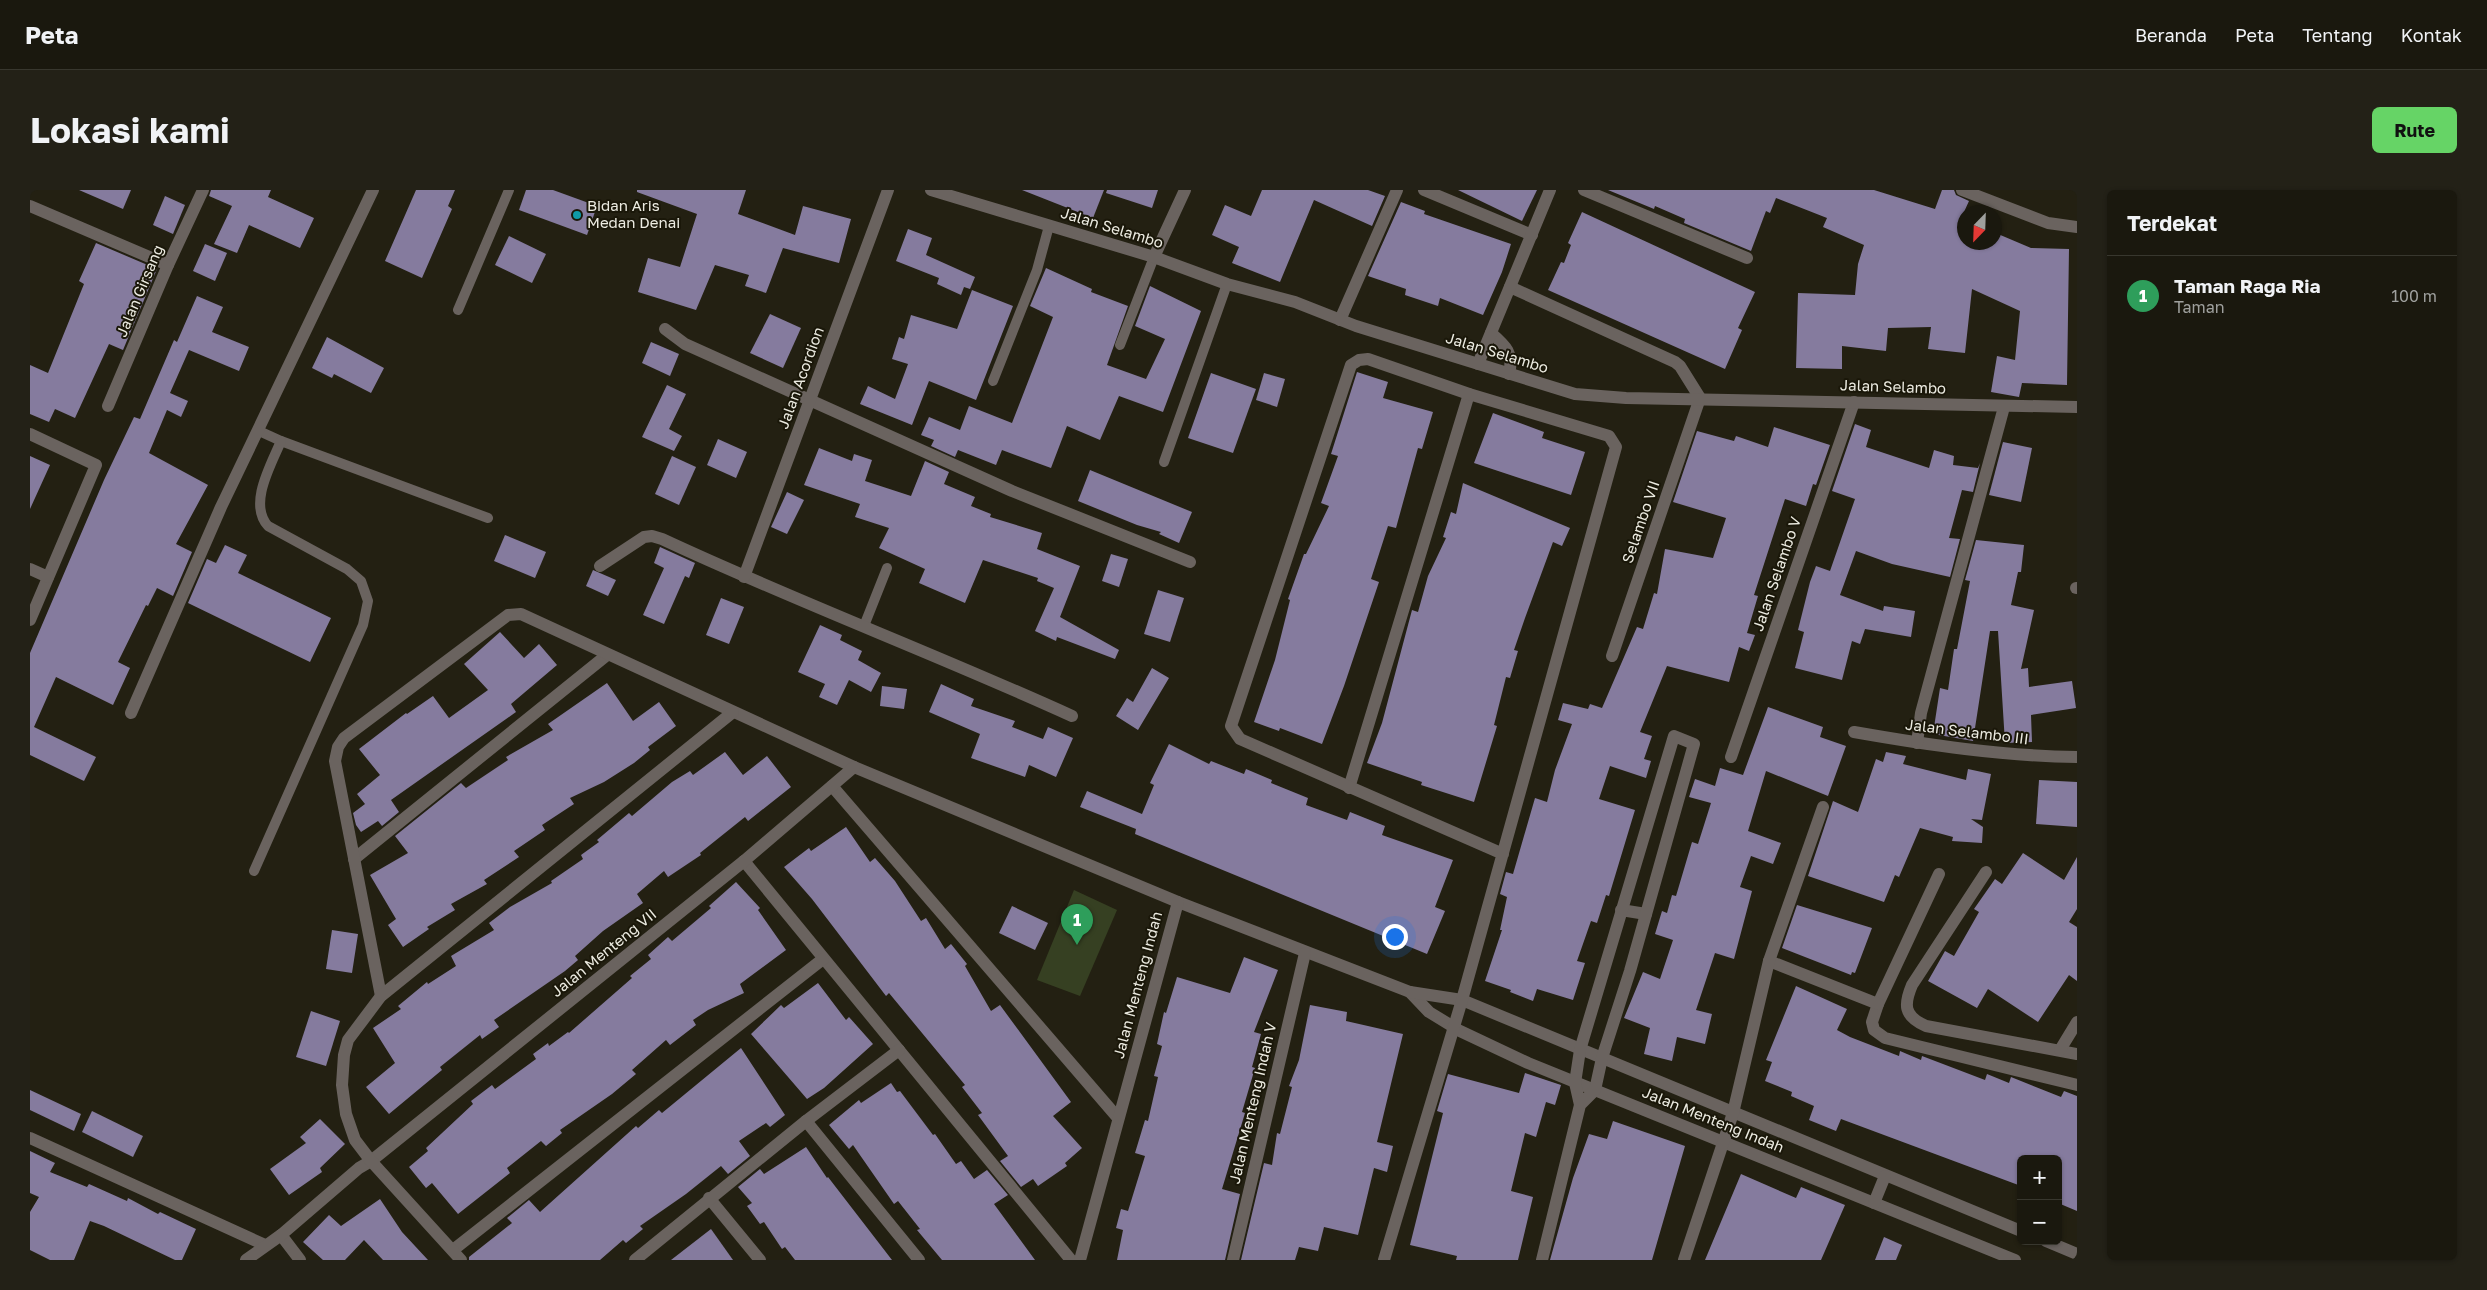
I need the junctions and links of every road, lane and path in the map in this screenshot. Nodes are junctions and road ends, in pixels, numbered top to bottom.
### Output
1 (204, 190) edge
2 (373, 190) edge
3 (509, 190) edge
4 (888, 190) edge
5 (931, 190) edge
6 (1185, 190) edge
7 (1398, 190) edge
8 (1424, 190) edge
9 (1550, 190) edge
10 (1584, 190) edge
11 (1962, 190) edge
12 (30, 206) edge
13 (1049, 226) junction
14 (2077, 227) edge
15 (1532, 235) junction
16 (1154, 257) junction
17 (1747, 258) dead end
18 (168, 265) junction
19 (1227, 284) junction
20 (1510, 287) junction
21 (458, 310) dead end
22 (1340, 320) junction
23 (665, 329) dead end
24 (1491, 333) junction
25 (1120, 346) dead end
26 (1478, 364) junction
27 (1510, 374) junction
28 (993, 381) dead end
29 (1469, 394) junction
30 (1700, 398) junction
31 (811, 400) junction
32 (1854, 402) junction
33 (108, 406) dead end
34 (2004, 407) junction
35 (2077, 407) edge
36 (259, 431) junction
37 (30, 434) edge
38 (281, 441) junction
39 (1164, 462) dead end
40 (488, 518) dead end
41 (1190, 562) dead end
42 (600, 566) dead end
43 (887, 568) dead end
44 (30, 569) edge
45 (48, 577) junction
46 (744, 577) junction
47 (30, 620) edge
48 (864, 626) junction
49 (607, 655) junction
50 (1612, 656) dead end
51 (734, 712) junction
52 (131, 713) dead end
53 (1072, 716) dead end
54 (1854, 732) dead end
55 (1917, 743) junction
56 (1731, 757) dead end
57 (2077, 757) edge
58 (854, 767) junction
59 (832, 786) junction
60 (1349, 788) junction
61 (1823, 807) dead end
62 (1503, 854) junction
63 (354, 859) junction
64 (744, 861) junction
65 (254, 870) dead end
66 (1986, 872) dead end
67 (1939, 874) dead end
68 (1178, 902) junction
69 (1622, 910) junction
70 (1646, 914) junction
71 (1305, 953) junction
72 (823, 959) junction
73 (1769, 961) junction
74 (1410, 992) junction
75 (381, 996) junction
76 (1462, 1000) junction
77 (1878, 1004) junction
78 (2077, 1022) edge
79 (1453, 1026) junction
80 (899, 1050) junction
81 (1580, 1050) junction
82 (2060, 1050) junction
83 (2077, 1054) edge
84 (1602, 1058) junction
85 (1575, 1083) junction
86 (2077, 1085) edge
87 (1595, 1090) junction
88 (1580, 1105) junction
89 (1733, 1113) junction
90 (1118, 1118) junction
91 (806, 1121) junction
92 (30, 1138) edge
93 (1722, 1141) junction
94 (371, 1161) junction
95 (1885, 1176) junction
96 (709, 1198) junction
97 (1874, 1203) junction
98 (2017, 1229) edge
99 (281, 1235) junction
100 (265, 1245) junction
101 (2056, 1245) edge
102 (2077, 1254) edge
103 (457, 1255) edge
104 (246, 1260) edge
105 (300, 1260) edge
106 (635, 1260) edge
107 (760, 1260) edge
108 (919, 1260) edge
109 (1071, 1260) edge
110 (1080, 1260) edge
111 (1233, 1260) edge
112 (1384, 1260) edge
113 (1542, 1260) edge
114 (1684, 1260) edge
115 (2015, 1260) edge

1 - 18 street, Jalan Girsang
2 - 36 street
3 - 21 lane
4 - 31 street, Jalan Acordion
5 - 13 street, Jalan Selambo
6 - 16 street
7 - 22 street
8 - 15 street
9 - 15 street
10 - 17 street
11 - 14 street
12 - 18 street
13 - 16 street, Jalan Selambo
13 - 28 lane
15 - 20 street
16 - 19 street, Jalan Selambo
16 - 25 lane
18 - 33 street, Jalan Girsang
19 - 22 street, Jalan Selambo
19 - 39 lane
20 - 24 street
20 - 30 street
22 - 26 street, Jalan Selambo
23 - 31 street
24 - 26 street
24 - 27 street
26 - 27 street, Jalan Selambo
27 - 30 street, Jalan Selambo
29 - 60 street
29 - 60 street
29 - 62 street
30 - 32 street, Jalan Selambo
30 - 50 street, Selambo VII
31 - 41 street
31 - 46 street, Jalan Acordion
32 - 34 street, Jalan Selambo
32 - 56 street, Jalan Selambo V
34 - 35 street, Jalan Selambo
34 - 55 street
36 - 38 lane
36 - 52 street
37 - 45 street
38 - 40 lane
38 - 65 lane
42 - 46 street
43 - 48 lane
44 - 45 street
45 - 47 street
46 - 48 street
48 - 53 street
49 - 51 street
49 - 63 street
49 - 63 street
51 - 58 street
51 - 75 street
54 - 55 street, Jalan Selambo III
55 - 57 street, Jalan Selambo III
58 - 59 street, Jalan Menteng VII
58 - 68 street
59 - 64 street, Jalan Menteng VII
59 - 90 street
60 - 62 street
61 - 73 street
62 - 76 street
63 - 75 street
64 - 72 street
64 - 94 street, Jalan Menteng VII
66 - 82 street
67 - 77 street
68 - 71 street, Jalan Menteng Indah
68 - 90 street, Jalan Menteng Indah
69 - 70 street
69 - 70 street
69 - 81 street
70 - 84 street
71 - 74 street, Jalan Menteng Indah
71 - 111 street, Jalan Menteng Indah V
72 - 80 street
72 - 103 street
73 - 77 street
73 - 89 street
74 - 76 street, Jalan Menteng Indah
74 - 79 street, Jalan Menteng Indah
75 - 94 street
76 - 79 street
76 - 81 street, Jalan Menteng Indah
77 - 86 street
78 - 82 street
79 - 85 street, Jalan Menteng Indah
79 - 112 street
80 - 91 street
80 - 109 street
81 - 84 street, Jalan Menteng Indah
81 - 85 street
82 - 83 street
84 - 87 street
84 - 89 street, Jalan Menteng Indah
85 - 87 street, Jalan Menteng Indah
85 - 88 street
87 - 88 street
87 - 93 street, Jalan Menteng Indah
88 - 113 street
89 - 93 street
89 - 95 street, Jalan Menteng Indah
90 - 110 street, Jalan Menteng Indah
91 - 96 street
91 - 108 street
92 - 100 street
93 - 97 street, Jalan Menteng Indah
93 - 114 street
94 - 99 street
94 - 103 street
95 - 97 street
95 - 98 street, Jalan Menteng Indah
96 - 106 street
96 - 107 street
97 - 115 street, Jalan Menteng Indah
99 - 100 street
99 - 105 street
100 - 104 street
101 - 102 street

